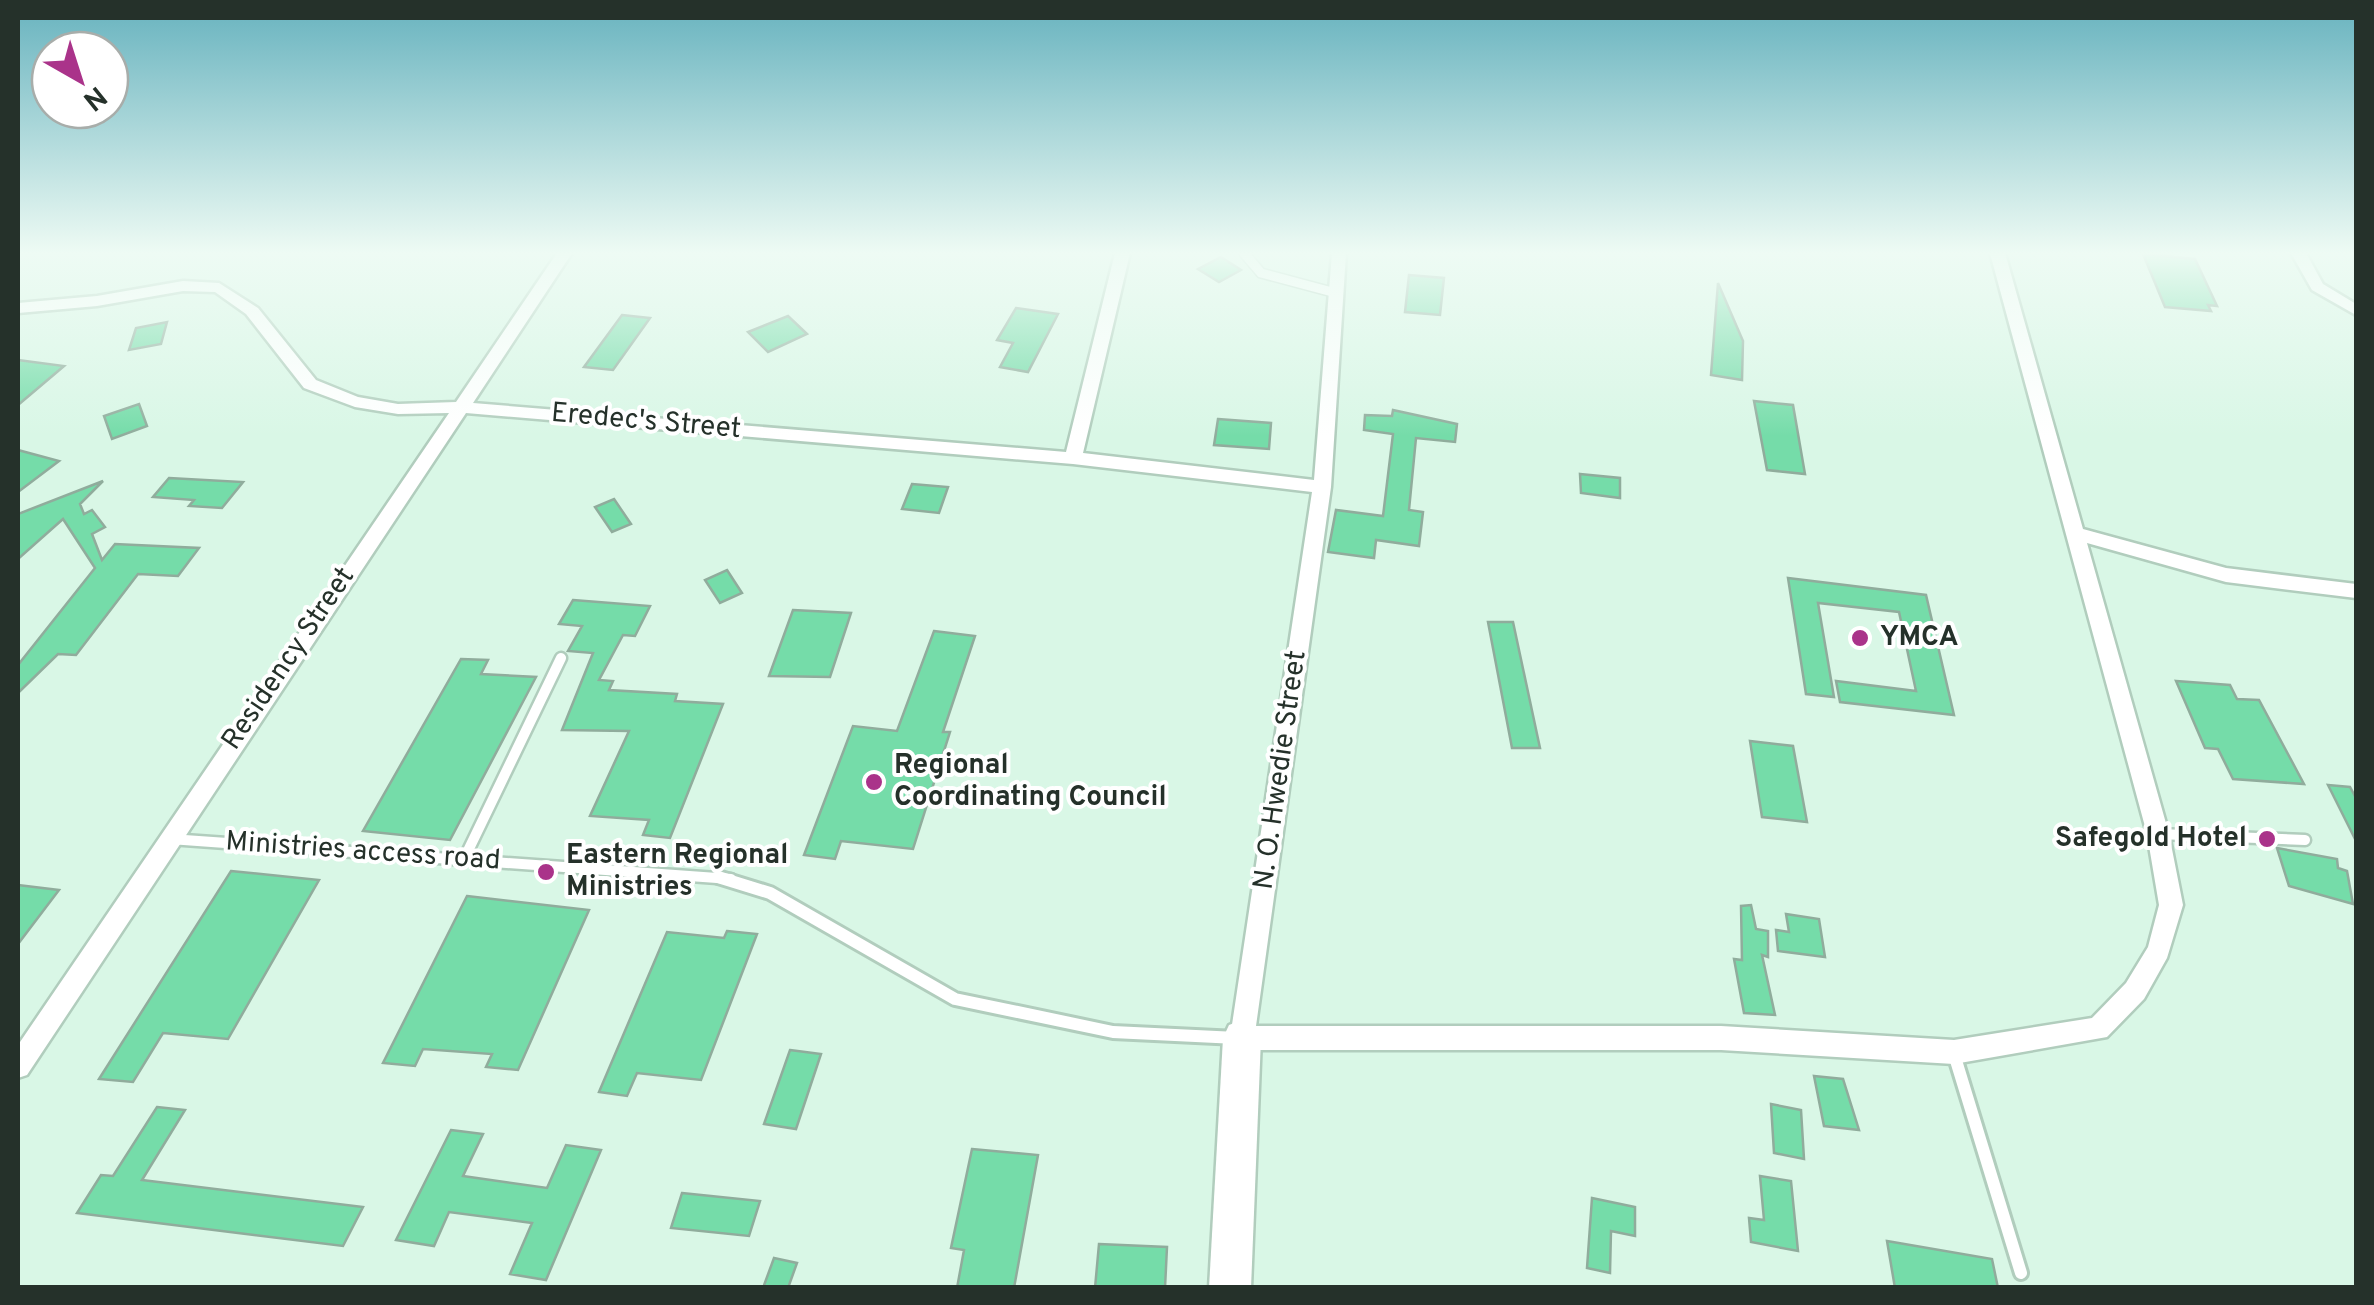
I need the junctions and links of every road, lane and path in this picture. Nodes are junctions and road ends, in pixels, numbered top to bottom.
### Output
1 (254, 314) edge
2 (522, 314) edge
3 (1108, 314) edge
4 (1334, 314) edge
5 (2013, 314) edge
6 (458, 407) junction
7 (1072, 458) junction
8 (1322, 487) junction
9 (2073, 532) junction
10 (2356, 590) edge
11 (561, 658) dead end
12 (2158, 834) junction
13 (169, 839) junction
14 (2304, 840) dead end
15 (464, 859) junction
16 (1242, 1038) junction
17 (1954, 1052) junction
18 (18, 1066) edge
19 (2022, 1272) dead end
20 (1230, 1288) edge

1 - 6 street, Eredec's Street
2 - 6 street, Residency Street
3 - 7 street
4 - 8 street, N. O. Hwedie Street
5 - 9 street
6 - 7 street, Eredec's Street
6 - 13 street, Residency Street
7 - 8 street, Eredec's Street
8 - 16 street, N. O. Hwedie Street
9 - 10 street
9 - 12 street
11 - 15 lane
12 - 14 lane
12 - 17 street
13 - 15 lane, Ministries access road
13 - 18 street, Residency Street
15 - 16 lane, Ministries access road
16 - 17 street
16 - 20 street, N. O. Hwedie Street
17 - 19 lane

